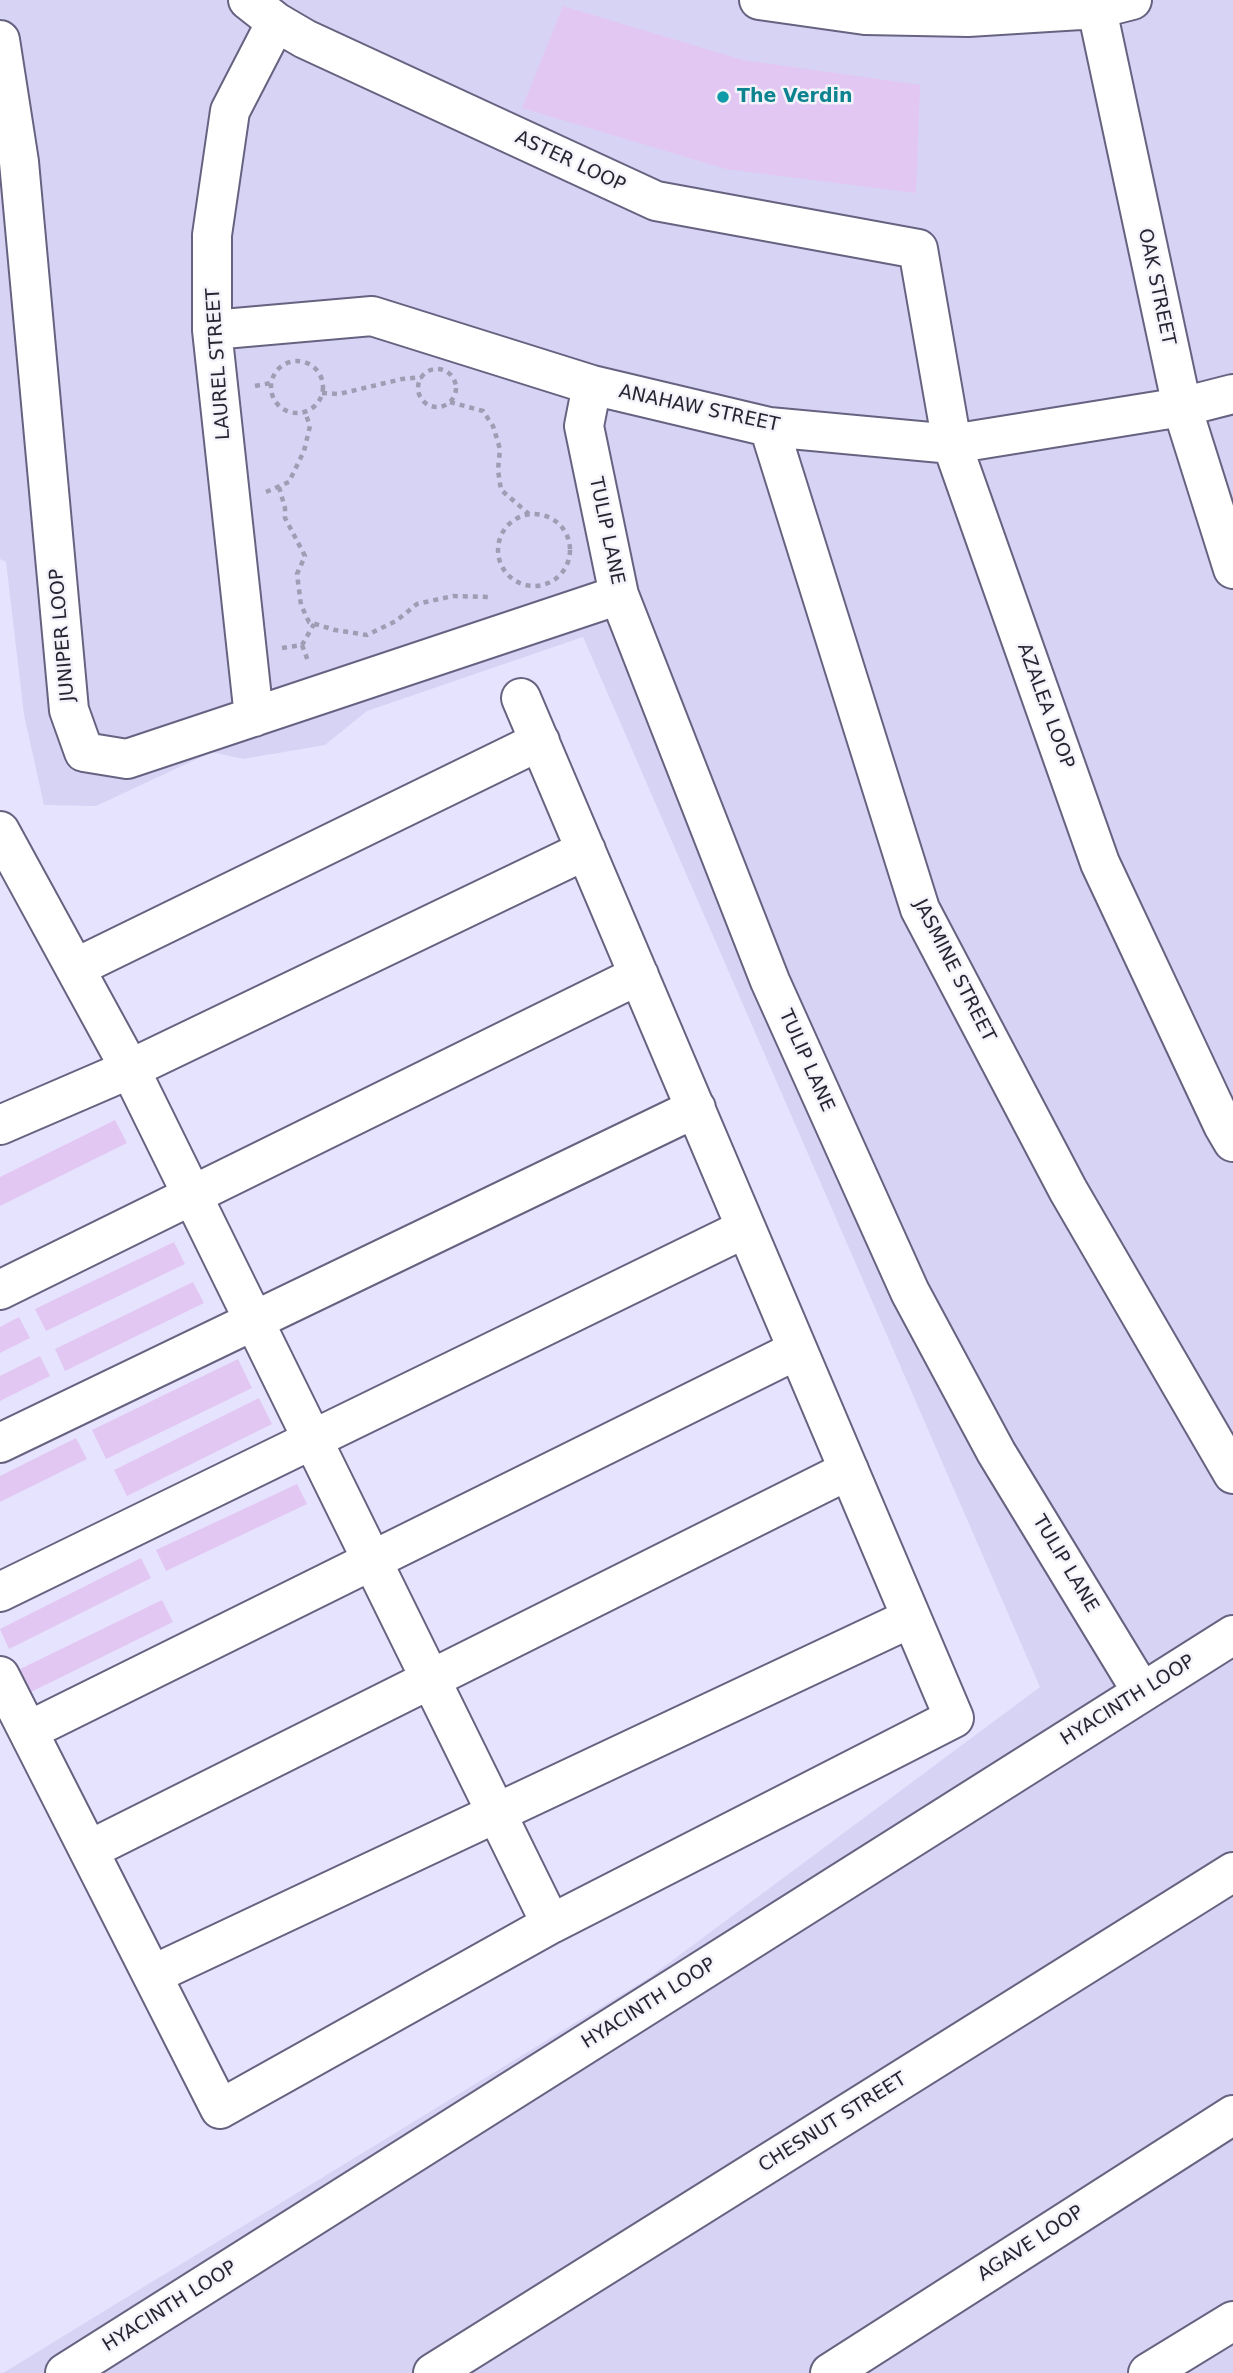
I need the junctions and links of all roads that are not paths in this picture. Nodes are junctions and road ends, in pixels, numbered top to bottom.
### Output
1 (759, 0) edge
2 (1108, 3) edge
3 (262, 11) edge
4 (0, 40) edge
5 (918, 249) joint
6 (212, 330) junction
7 (592, 385) junction
8 (1233, 394) edge
9 (1182, 407) junction
10 (769, 427) junction
11 (952, 444) junction
12 (1233, 569) edge
13 (619, 595) junction
14 (521, 698) dead end
15 (254, 717) junction
16 (540, 741) junction
17 (0, 831) edge
18 (586, 850) junction
19 (75, 968) junction
20 (639, 975) junction
21 (130, 1069) junction
22 (696, 1108) junction
23 (0, 1125) edge
24 (1233, 1142) edge
25 (192, 1195) junction
26 (746, 1228) junction
27 (0, 1290) edge
28 (254, 1321) junction
29 (797, 1350) junction
30 (313, 1440) junction
31 (0, 1443) edge
32 (849, 1470) junction
33 (1233, 1474) edge
34 (372, 1561) junction
35 (0, 1592) edge
36 (911, 1618) junction
37 (1233, 1635) edge
38 (0, 1676) edge
39 (430, 1679) junction
40 (1142, 1692) junction
41 (28, 1731) junction
42 (497, 1813) junction
43 (89, 1850) junction
44 (1233, 1872) edge
45 (551, 1924) junction
46 (152, 1975) junction
47 (1233, 2115) edge
48 (1233, 2321) edge
49 (65, 2373) edge
50 (433, 2373) edge
51 (830, 2373) edge
52 (1147, 2373) edge

1 - 2 street
2 - 9 street, OAK STREET
3 - 5 street, ASTER LOOP
3 - 6 street, LAUREL STREET
4 - 15 street, JUNIPER LOOP
5 - 11 street, AZALEA LOOP
6 - 7 street, ANAHAW STREET
6 - 15 street, LAUREL STREET
7 - 10 street, ANAHAW STREET
7 - 13 street, TULIP LANE
8 - 9 street, ANAHAW STREET
9 - 11 street, ANAHAW STREET
9 - 12 street, OAK STREET
10 - 11 street, ANAHAW STREET
10 - 33 street, JASMINE STREET
11 - 24 street, AZALEA LOOP
13 - 15 street, JUNIPER LOOP
13 - 40 street, TULIP LANE
14 - 16 street
16 - 18 street
16 - 19 street
17 - 19 street
18 - 20 street
18 - 21 street
19 - 21 street
20 - 22 street
20 - 25 street
21 - 23 street
21 - 25 street
22 - 26 street
22 - 28 street
25 - 27 street
25 - 28 street
26 - 29 street
26 - 30 street
28 - 30 street
28 - 31 street
29 - 32 street
29 - 34 street
30 - 34 street
30 - 35 street
32 - 36 street
32 - 39 street
34 - 39 street
34 - 41 street
36 - 42 street
36 - 45 street
37 - 40 street, HYACINTH LOOP
38 - 41 street
39 - 42 street
39 - 43 street
40 - 49 street, HYACINTH LOOP
41 - 43 street
42 - 45 street
42 - 46 street
43 - 46 street
44 - 50 street, CHESNUT STREET
45 - 46 street
47 - 51 street, AGAVE LOOP
48 - 52 street

